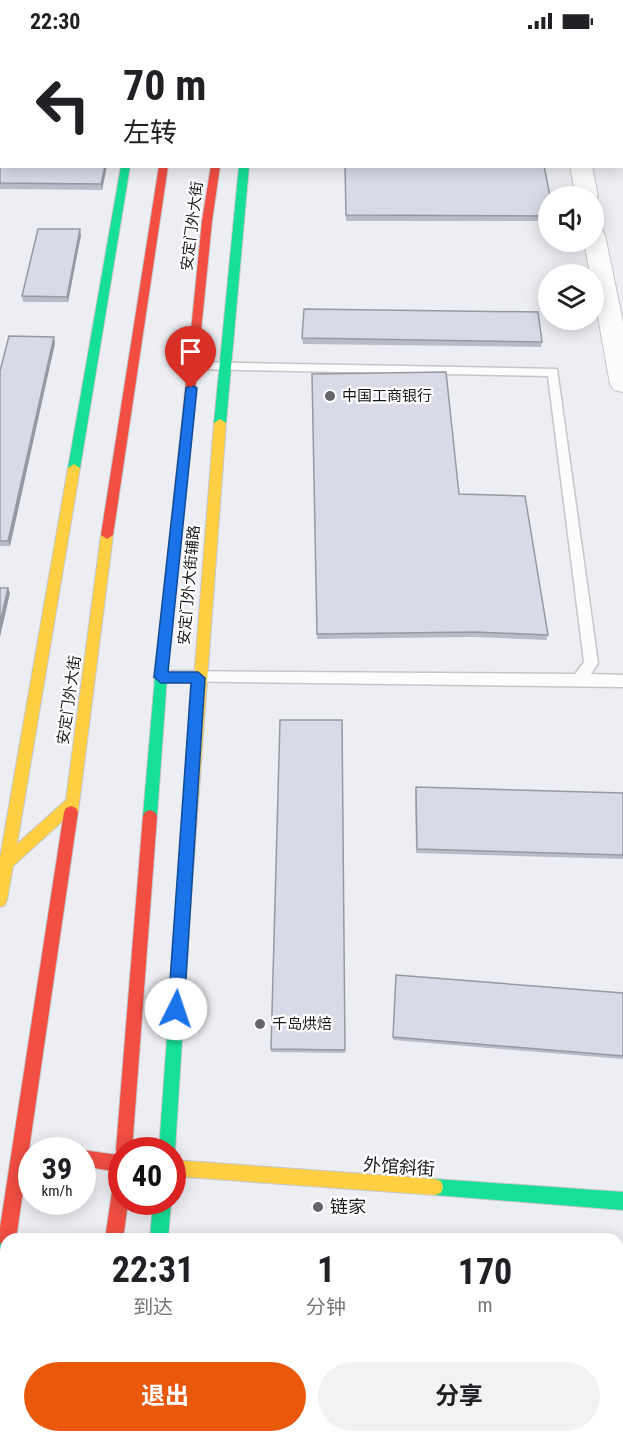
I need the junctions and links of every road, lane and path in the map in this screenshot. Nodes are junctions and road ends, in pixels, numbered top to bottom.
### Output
1 (126, 168) edge
2 (164, 168) edge
3 (216, 168) edge
4 (244, 168) edge
5 (581, 168) edge
6 (585, 186) edge
7 (597, 252) edge
8 (194, 366) junction
9 (223, 366) junction
10 (623, 384) edge
11 (161, 677) junction
12 (198, 678) junction
13 (579, 680) junction
14 (623, 681) edge
15 (72, 803) junction
16 (7, 862) junction
17 (0, 900) edge
18 (23, 1137) edge
19 (125, 1137) edge
20 (168, 1137) edge
21 (186, 1169) edge
22 (18, 1171) edge
23 (623, 1202) edge
24 (117, 1215) edge
25 (161, 1215) edge
26 (9, 1233) edge
27 (115, 1233) edge
28 (159, 1233) edge

1 - 16 street
2 - 15 street, 安定门外大街
3 - 8 street, 安定门外大街
4 - 9 street, 安定门外大街辅路
5 - 6 street
7 - 10 street
8 - 9 lane
8 - 11 street, 安定门外大街
9 - 12 street, 安定门外大街辅路
9 - 13 lane
11 - 12 lane
11 - 19 street, 安定门外大街
12 - 13 lane
12 - 20 street, 安定门外大街辅路
13 - 14 lane
15 - 16 street
15 - 18 street, 安定门外大街
16 - 17 street
21 - 23 street, 外馆斜街
22 - 26 street, 安定门外大街
24 - 27 street
25 - 28 street

